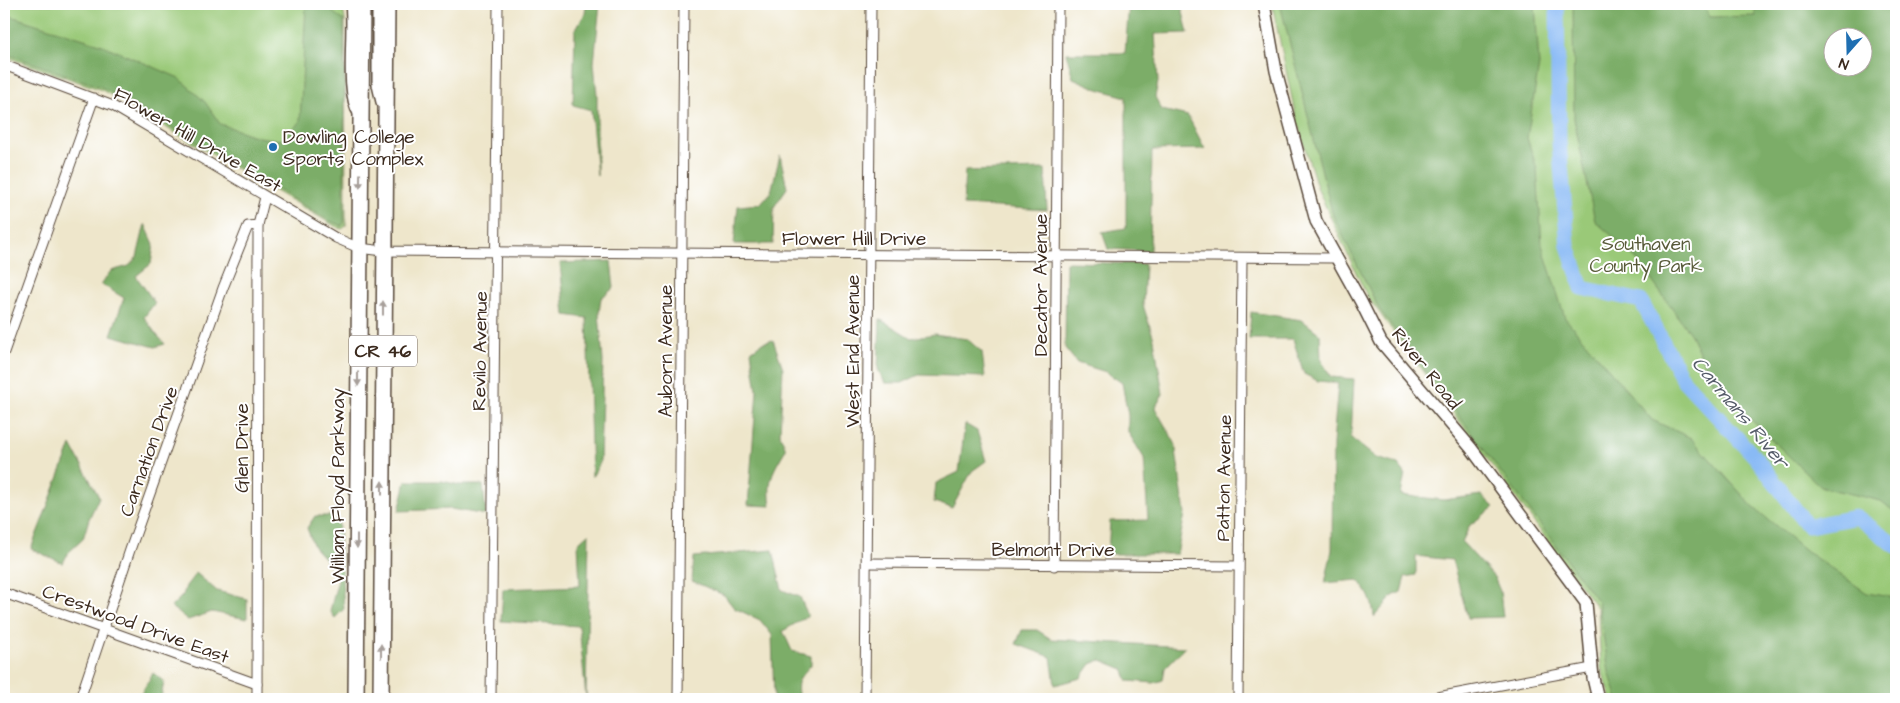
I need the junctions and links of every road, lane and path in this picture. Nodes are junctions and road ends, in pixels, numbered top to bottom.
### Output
1 (351, 4) edge
2 (362, 4) edge
3 (378, 4) edge
4 (386, 4) edge
5 (498, 4) edge
6 (684, 4) edge
7 (871, 4) edge
8 (1058, 4) edge
9 (1264, 4) edge
10 (4, 65) edge
11 (94, 98) junction
12 (361, 115) junction
13 (385, 116) junction
14 (265, 197) junction
15 (258, 225) junction
16 (371, 249) junction
17 (496, 252) junction
18 (682, 253) junction
19 (869, 254) junction
20 (1056, 256) junction
21 (1242, 258) junction
22 (1336, 258) junction
23 (4, 352) edge
24 (867, 563) junction
25 (1054, 566) junction
26 (1238, 566) junction
27 (4, 593) edge
28 (104, 628) junction
29 (1592, 668) junction
30 (257, 684) junction
31 (80, 699) edge
32 (256, 699) edge
33 (356, 699) edge
34 (381, 699) edge
35 (491, 699) edge
36 (678, 699) edge
37 (865, 699) edge
38 (1238, 699) edge
39 (1426, 699) edge
40 (1598, 699) edge

1 - 12 street
2 - 12 highway, William Floyd Parkway / CR 46
3 - 13 street
4 - 13 highway, William Floyd Parkway / CR 46
5 - 17 street, Revilo Avenue
6 - 18 street, Auborn Avenue
7 - 19 street, West End Avenue
8 - 20 street, Decator Avenue
9 - 22 street, River Road
10 - 11 street, Flower Hill Drive East
11 - 14 street, Flower Hill Drive East
11 - 23 street
12 -> 16 highway, William Floyd Parkway / CR 46
13 - 16 highway, William Floyd Parkway / CR 46
14 - 15 street, Glen Drive
14 - 16 street, Flower Hill Drive East
15 - 28 street, Carnation Drive
15 - 30 street, Glen Drive
16 - 17 street, Flower Hill Drive
16 -> 33 highway, William Floyd Parkway / CR 46
34 -> 16 highway, William Floyd Parkway / CR 46
17 - 18 street, Flower Hill Drive
17 - 35 street, Revilo Avenue
18 - 19 street, Flower Hill Drive
18 - 36 street, Auborn Avenue
19 - 20 street, Flower Hill Drive
19 - 24 street, West End Avenue
20 - 21 street, Flower Hill Drive
20 - 25 street, Decator Avenue
21 - 22 street, Flower Hill Drive
21 - 26 street, Patton Avenue
22 - 29 street, River Road
24 - 25 street, Belmont Drive
24 - 37 street, West End Avenue
25 - 26 street, Belmont Drive
26 - 38 street, Patton Avenue
27 - 28 street, Crestwood Drive East
28 - 30 street, Crestwood Drive East
28 - 31 street, Carnation Drive
29 - 39 street
29 - 40 street, River Road
30 - 32 street, Glen Drive

